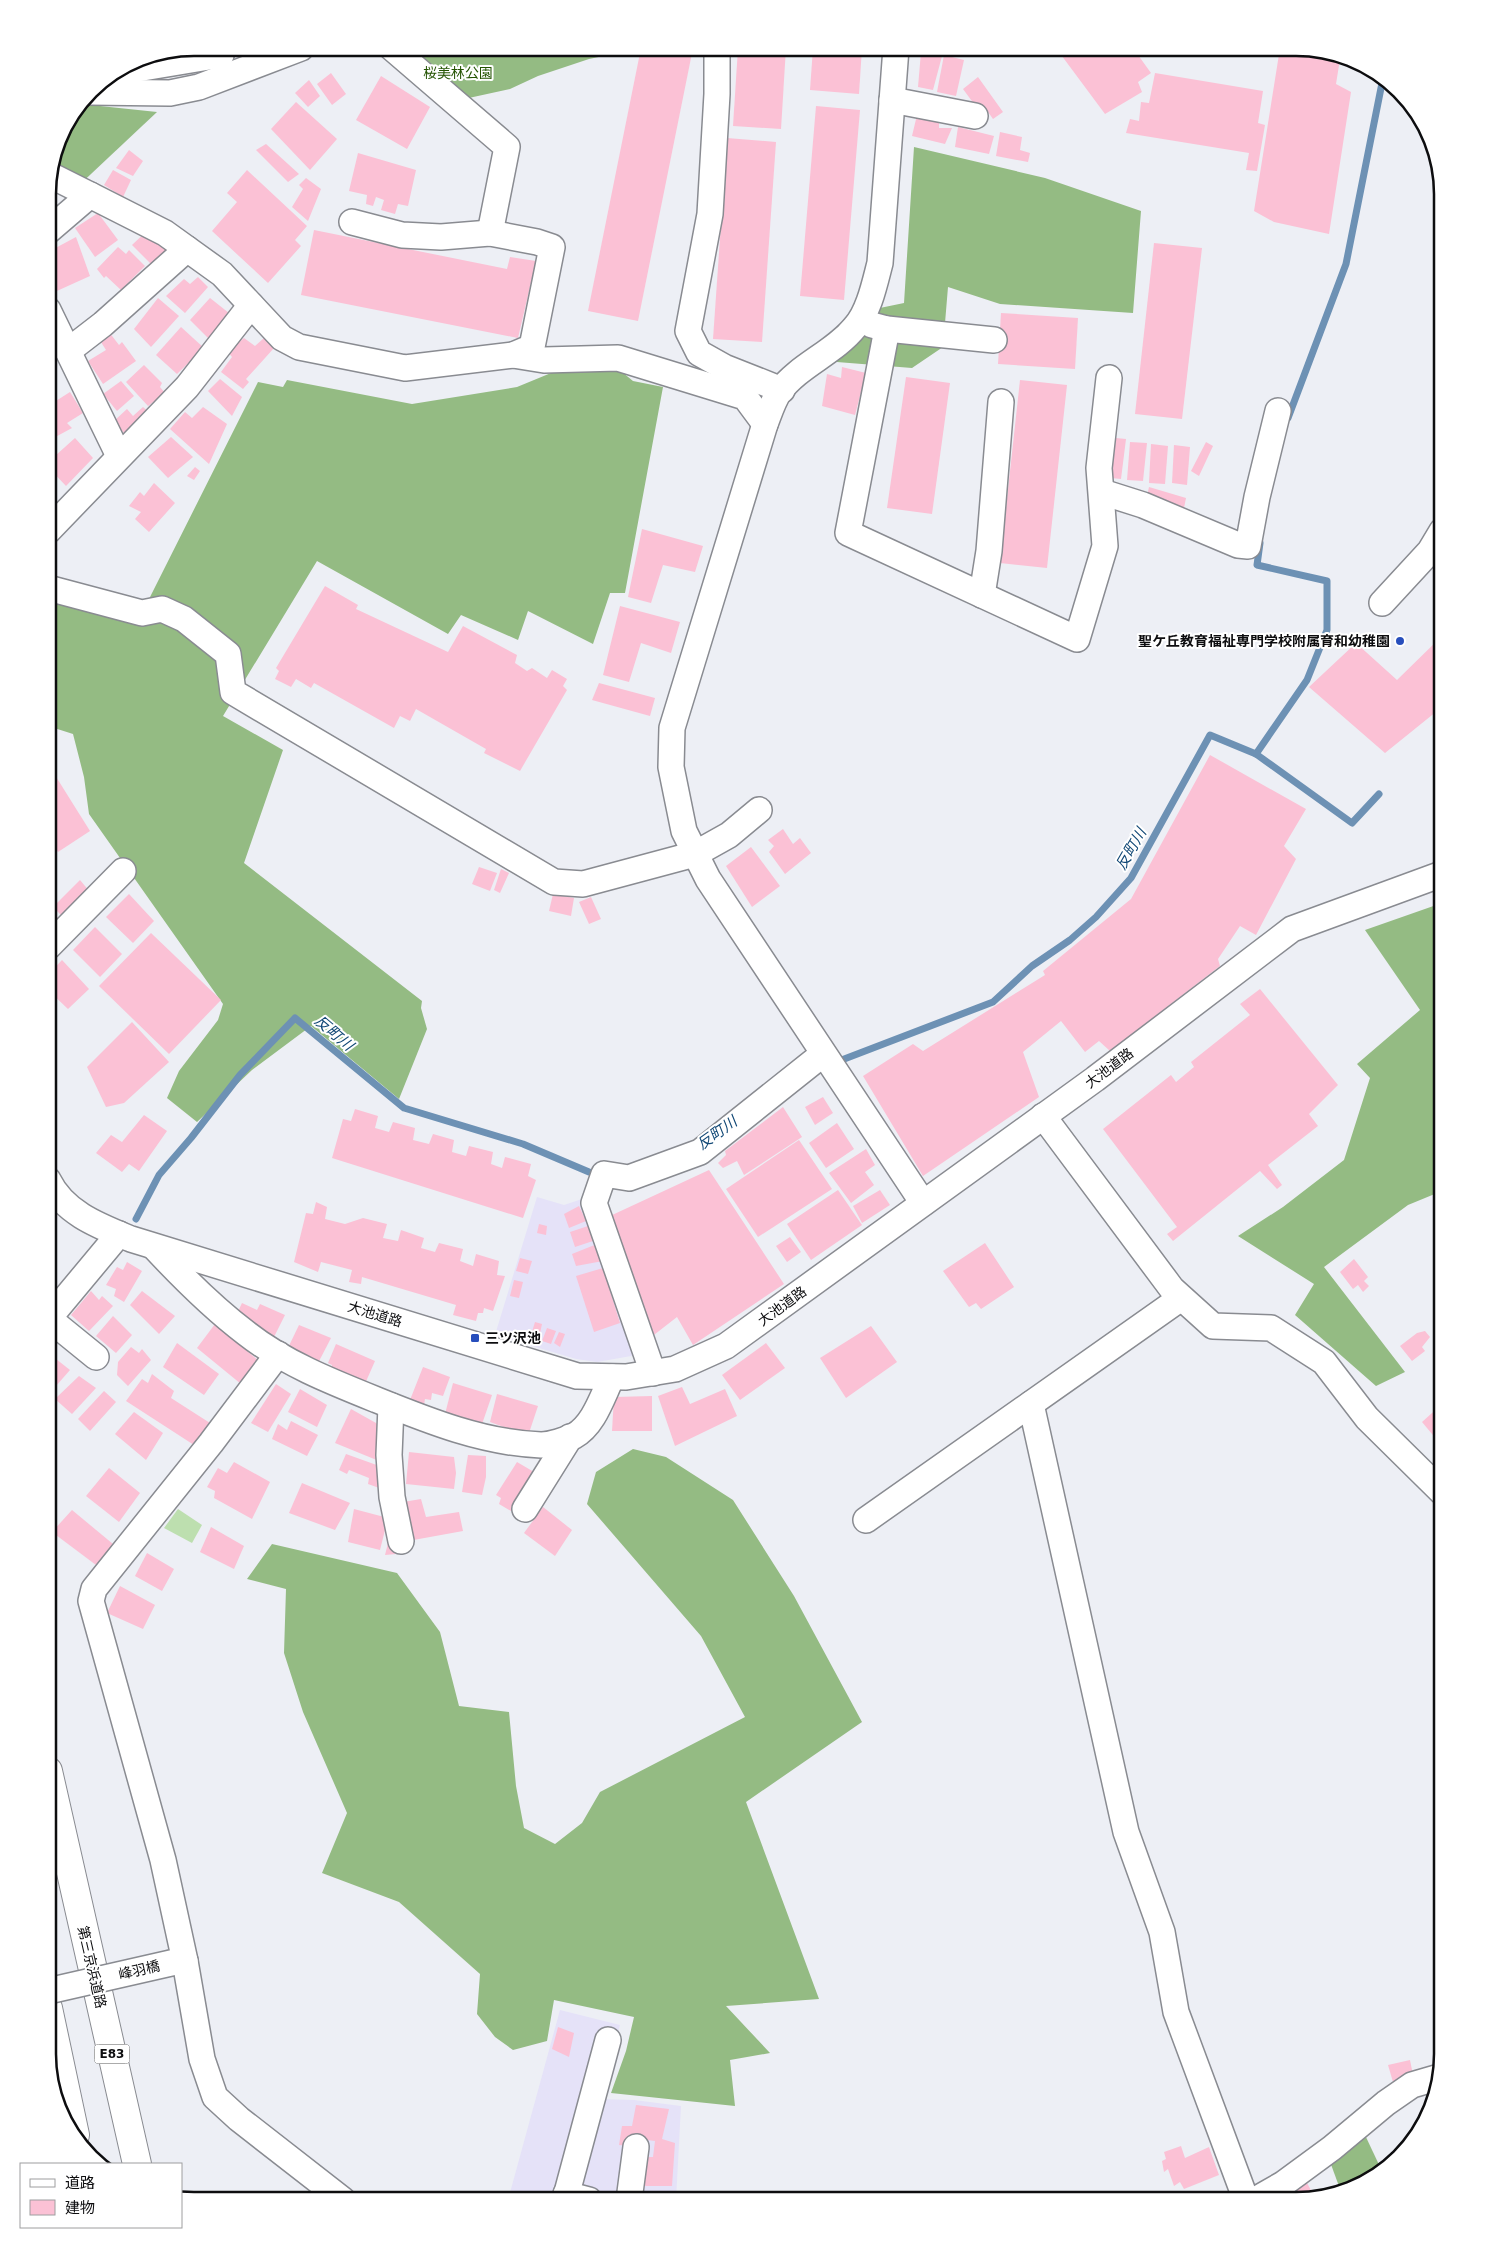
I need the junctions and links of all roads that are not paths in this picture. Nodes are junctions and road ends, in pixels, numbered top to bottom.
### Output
1 (207, 57) edge
2 (277, 57) edge
3 (402, 57) edge
4 (717, 57) edge
5 (895, 57) edge
6 (145, 66) edge
7 (102, 92) edge
8 (892, 100) junction
9 (975, 116) dead end
10 (57, 178) edge
11 (90, 195) junction
12 (352, 222) dead end
13 (57, 223) edge
14 (490, 233) junction
15 (187, 249) junction
16 (251, 305) junction
17 (859, 321) junction
18 (57, 328) edge
19 (887, 329) junction
20 (994, 340) dead end
21 (68, 351) junction
22 (514, 355) junction
23 (1109, 378) dead end
24 (782, 390) junction
25 (1001, 402) dead end
26 (1278, 411) dead end
27 (765, 424) junction
28 (119, 456) junction
29 (1102, 492) junction
30 (57, 521) edge
31 (1434, 544) edge
32 (57, 590) edge
33 (982, 595) junction
34 (1382, 603) dead end
35 (759, 810) dead end
36 (695, 854) junction
37 (123, 871) dead end
38 (1434, 877) edge
39 (57, 938) edge
40 (823, 1054) junction
41 (1043, 1116) junction
42 (56, 1192) edge
43 (923, 1203) junction
44 (119, 1234) junction
45 (153, 1246) junction
46 (1181, 1298) junction
47 (56, 1308) edge
48 (56, 1325) edge
49 (278, 1354) junction
50 (96, 1357) dead end
51 (653, 1373) junction
52 (612, 1377) junction
53 (1031, 1404) junction
54 (391, 1406) junction
55 (570, 1437) junction
56 (1434, 1484) edge
57 (526, 1509) dead end
58 (866, 1520) dead end
59 (401, 1541) dead end
60 (56, 1806) edge
61 (178, 1962) junction
62 (56, 1989) edge
63 (608, 2040) dead end
64 (56, 2046) edge
65 (1431, 2079) edge
66 (71, 2114) edge
67 (636, 2147) dead end
68 (137, 2163) edge
69 (332, 2191) edge
70 (574, 2191) edge
71 (630, 2191) edge
72 (1243, 2192) edge
73 (1269, 2192) edge

1 - 6 street
2 - 7 street
3 - 14 street
4 - 24 street
5 - 8 street
8 - 9 street
8 - 17 street
10 - 11 street
11 - 13 street
11 - 15 street
12 - 14 street
14 - 22 street
15 - 16 street
15 - 21 street
16 - 22 street
16 - 28 street
17 - 19 street
17 - 24 street
18 - 21 street
19 - 20 street
19 - 33 street
21 - 28 street
22 - 27 street
23 - 29 street
24 - 27 street
25 - 33 street
26 - 29 street
27 - 36 street
28 - 30 street
29 - 33 street
31 - 34 street
32 - 36 street
35 - 36 street
36 - 40 street
37 - 39 street
38 - 41 street, 大池道路
40 - 43 street
40 - 51 street
41 - 43 street, 大池道路
41 - 46 street
42 - 44 street, 大池道路
43 - 51 street, 大池道路
44 - 45 street, 大池道路
44 - 47 street
45 - 49 street
45 - 52 street, 大池道路
46 - 53 street
46 - 56 street
48 - 50 street
49 - 54 street
49 - 61 street
51 - 52 street, 大池道路
52 - 55 street
53 - 58 street
53 - 72 street
54 - 55 street
54 - 59 street
55 - 57 street
60 - 68 highway, 第三京浜道路 / E83
61 - 62 street, 峰羽橋, bridge
61 - 69 street
63 - 70 street
64 - 66 highway
65 - 73 street
67 - 71 street

